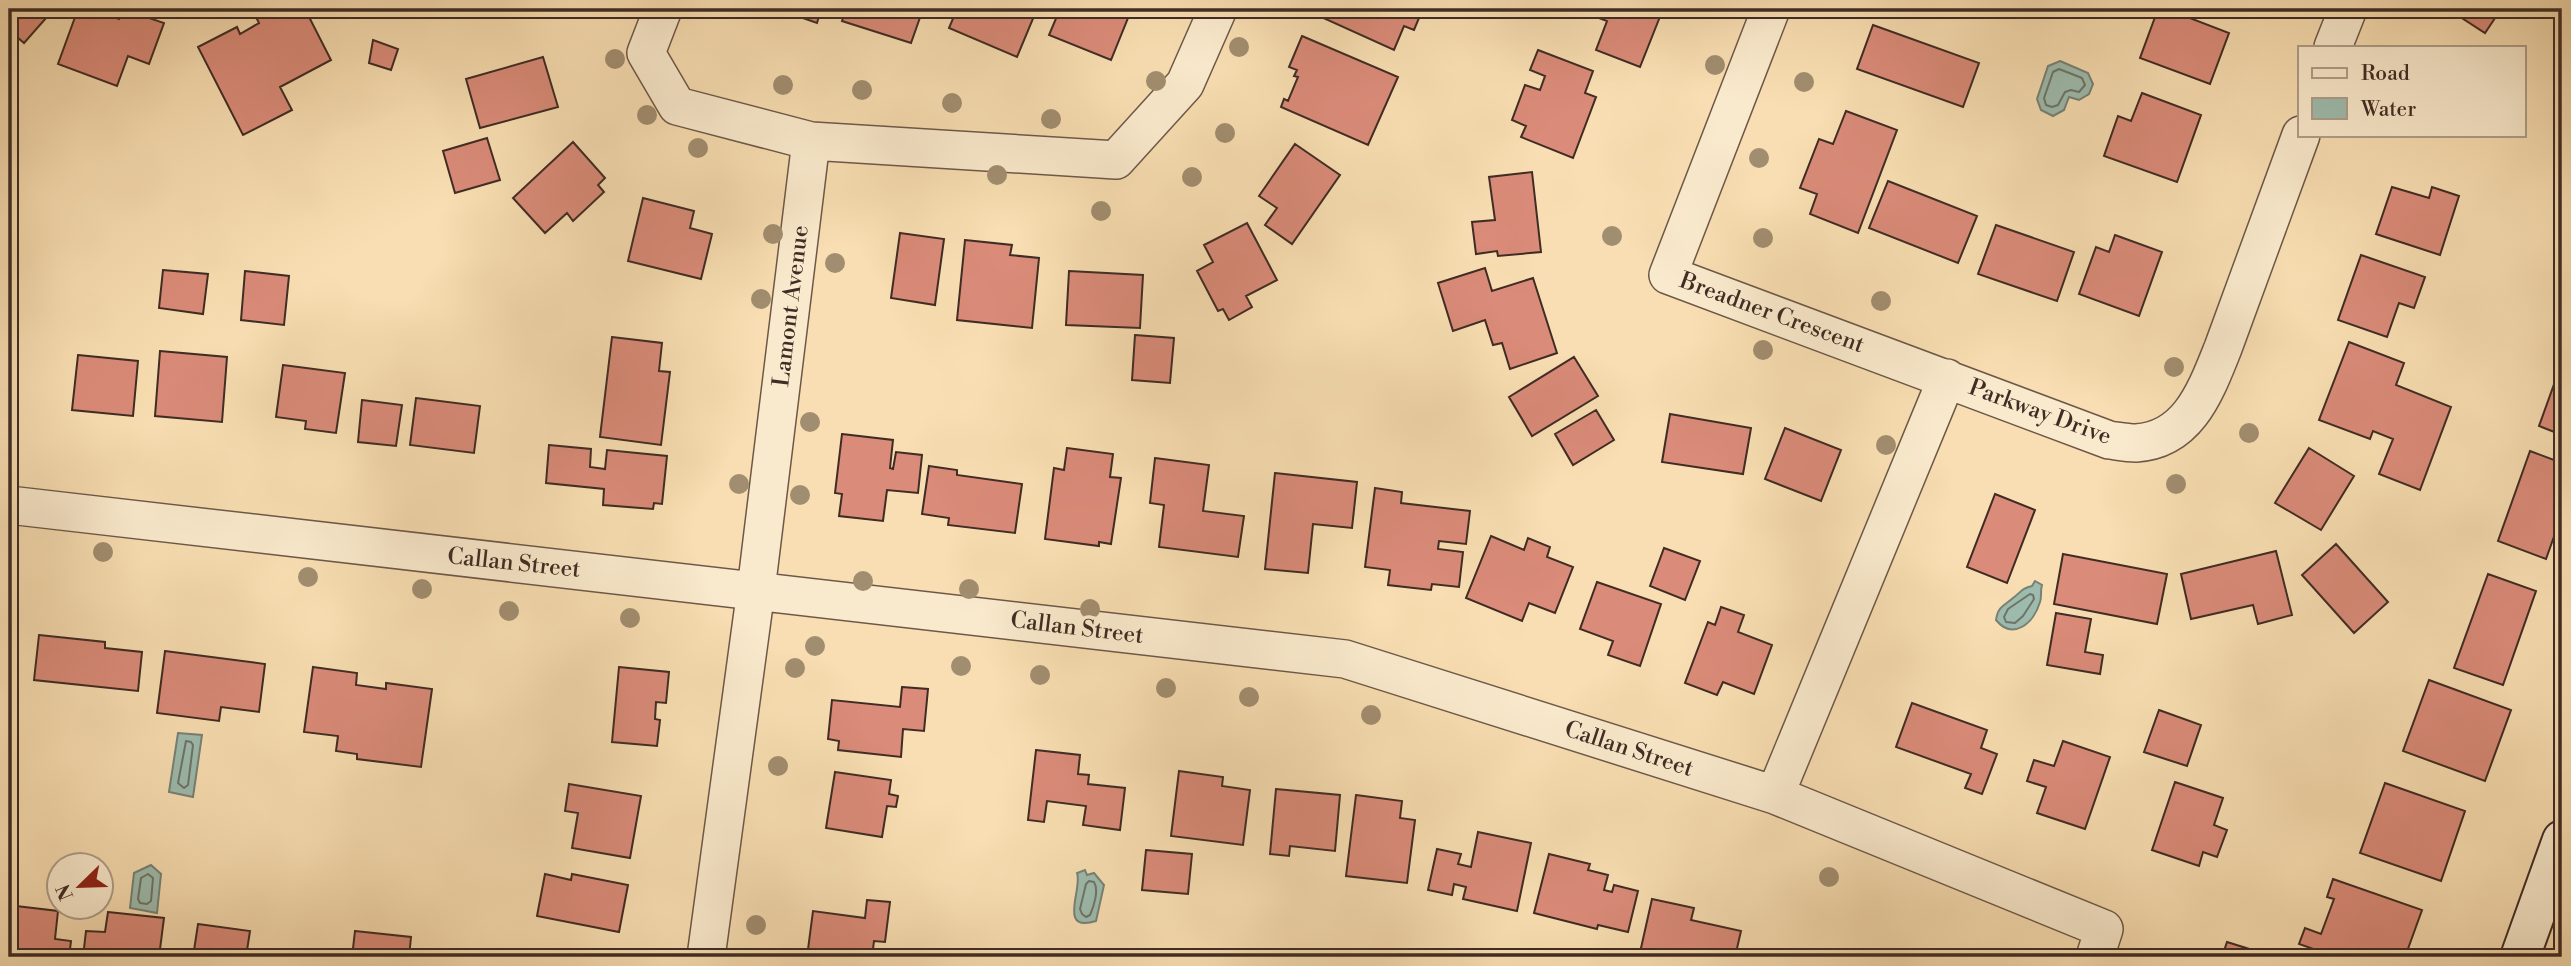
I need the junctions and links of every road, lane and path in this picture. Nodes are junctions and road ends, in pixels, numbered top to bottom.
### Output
1 (663, 9) edge
2 (1217, 9) edge
3 (1771, 9) edge
4 (2348, 9) edge
5 (2333, 46) edge
6 (2301, 136) edge
7 (811, 141) junction
8 (1947, 378) junction
9 (9, 505) edge
10 (755, 590) junction
11 (1775, 795) junction
12 (2562, 840) edge
13 (2099, 943) edge
14 (706, 957) edge
15 (2520, 957) edge

1 - 7 street
2 - 7 street
3 - 8 street, Breadner Crescent
4 - 5 street
6 - 8 street, Parkway Drive
7 - 10 street, Lamont Avenue
8 - 11 street, Parkway Drive
9 - 10 street, Callan Street
10 - 11 street, Callan Street
10 - 14 street, Lamont Avenue
11 - 13 street, Callan Street
12 - 15 street

